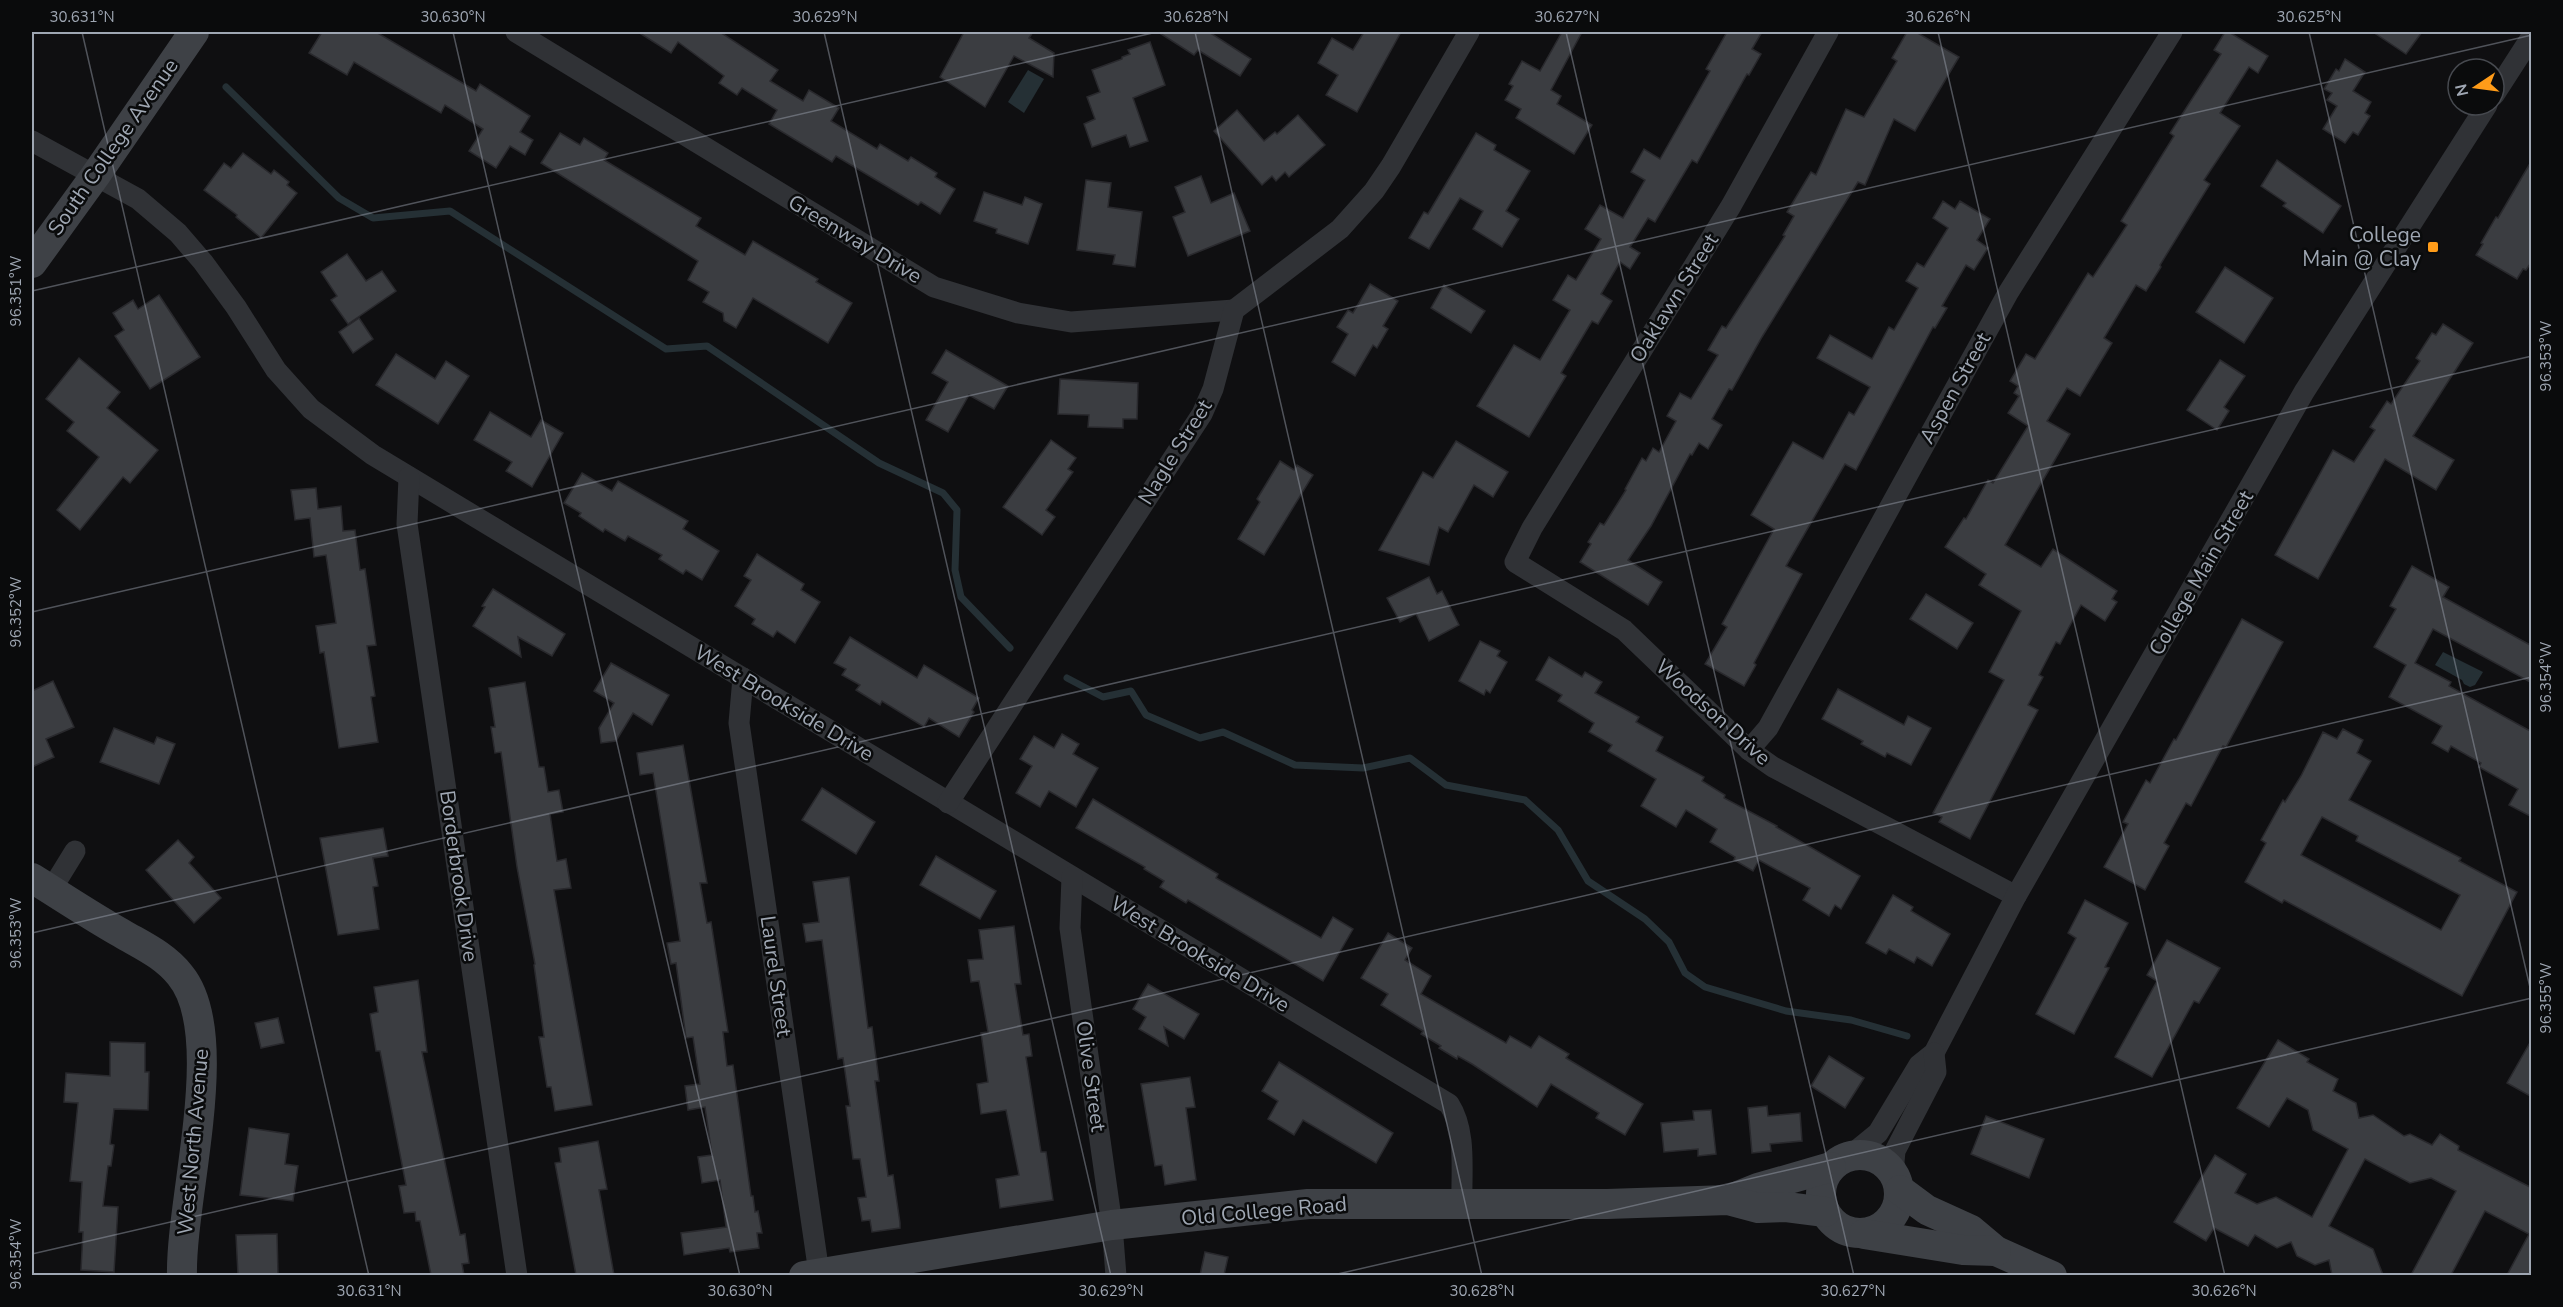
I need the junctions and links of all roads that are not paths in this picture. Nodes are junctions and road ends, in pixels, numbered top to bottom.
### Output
1 (194, 32) edge
2 (516, 32) edge
3 (1469, 32) edge
4 (1828, 32) edge
5 (2172, 32) edge
6 (2527, 35) edge
7 (2506, 73) edge
8 (2479, 117) edge
9 (32, 141) edge
10 (95, 176) junction
11 (32, 263) edge
12 (1234, 310) junction
13 (409, 477) junction
14 (1515, 562) joint
15 (743, 678) junction
16 (1749, 750) junction
17 (948, 803) junction
18 (75, 851) dead end
19 (1072, 877) junction
20 (41, 884) edge
21 (2016, 896) junction
22 (1934, 1053) junction
23 (1841, 1161) junction
24 (1898, 1184) junction
25 (1728, 1200) junction
26 (1462, 1203) junction
27 (1825, 1212) junction
28 (1112, 1226) junction
29 (1864, 1234) junction
30 (1996, 1251) junction
31 (811, 1274) edge
32 (182, 1275) edge
33 (517, 1275) edge
34 (1116, 1275) edge
35 (2052, 1275) edge

1 - 10 street, South College Avenue
2 - 12 street, Greenway Drive
3 - 12 street
4 - 14 street, Oaklawn Street
5 - 16 street, Aspen Street
6 - 7 street
8 - 21 street, College Main Street
9 - 10 street, West Brookside Drive
10 - 11 street, South College Avenue
10 - 13 street, West Brookside Drive
12 - 17 street, Nagle Street
13 - 15 street, West Brookside Drive
13 - 33 street, Borderbrook Drive
14 - 16 street, Woodson Drive
15 - 17 street, West Brookside Drive
15 - 31 street, Laurel Street
16 - 21 street, Woodson Drive
17 - 19 street, West Brookside Drive
18 - 20 street
19 - 26 street, West Brookside Drive
19 - 28 street, Olive Street
20 - 32 street, West North Avenue
21 - 22 street, College Main Street
22 - 23 street, College Main Street
22 - 24 street, College Main Street
23 - 24 street
23 - 25 street, Old College Road
23 - 27 street
24 - 29 street
24 - 30 street
25 - 26 street, Old College Road
25 - 27 street, Old College Road
26 - 28 street, Old College Road
27 - 29 street
28 - 31 street, Old College Road
28 - 34 street, Olive Street
29 - 30 street
30 - 35 street

